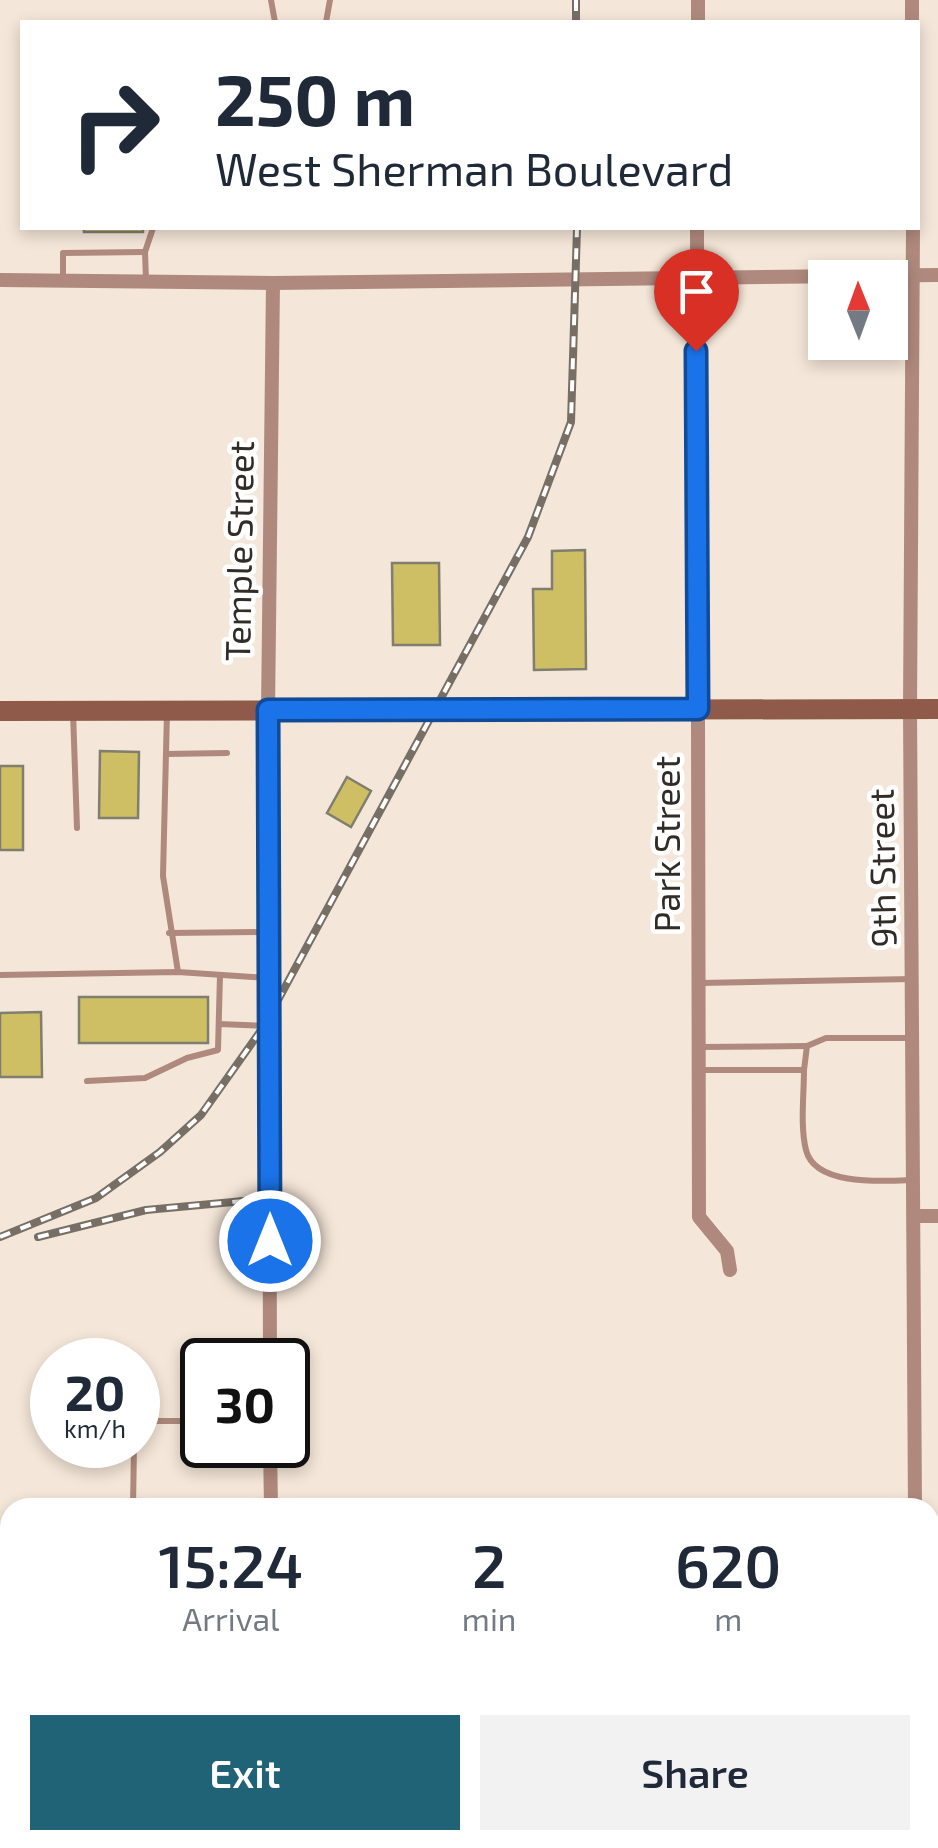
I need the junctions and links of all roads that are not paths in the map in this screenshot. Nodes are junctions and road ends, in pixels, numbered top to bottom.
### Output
1 (152, 230) edge
2 (696, 230) edge
3 (913, 230) edge
4 (145, 252) junction
5 (938, 274) edge
6 (913, 275) junction
7 (696, 276) junction
8 (0, 280) edge
9 (63, 281) junction
10 (146, 282) junction
11 (273, 283) junction
12 (698, 709) junction
13 (910, 709) junction
14 (938, 709) edge
15 (268, 710) junction
16 (0, 711) edge
17 (73, 711) junction
18 (167, 711) junction
19 (227, 753) dead end
20 (166, 754) junction
21 (78, 828) dead end
22 (268, 932) junction
23 (169, 933) junction
24 (178, 972) junction
25 (0, 975) edge
26 (220, 975) junction
27 (269, 978) junction
28 (914, 978) junction
29 (698, 984) junction
30 (219, 1024) junction
31 (270, 1026) junction
32 (915, 1038) junction
33 (806, 1046) junction
34 (698, 1047) junction
35 (698, 1070) junction
36 (804, 1070) junction
37 (88, 1080) dead end
38 (916, 1180) junction
39 (916, 1216) junction
40 (938, 1216) edge
41 (730, 1270) dead end
42 (270, 1338) edge
43 (134, 1468) edge
44 (270, 1468) edge
45 (133, 1498) edge
46 (270, 1498) edge
47 (915, 1498) edge

1 - 4 lane
2 - 7 street, Park Street
3 - 6 street, 9th Street
4 - 9 lane
4 - 10 lane
5 - 6 street
6 - 7 street
6 - 13 street, 9th Street
7 - 11 street
7 - 12 street, Park Street
8 - 9 street
9 - 10 street
10 - 11 street
11 - 15 street, Temple Street
12 - 13 main road
12 - 15 main road
12 - 29 street, Park Street
13 - 14 main road
13 - 28 street, 9th Street
15 - 18 main road
15 - 22 street, Temple Street
16 - 17 main road
17 - 18 main road
17 - 21 lane
18 - 20 lane
19 - 20 lane
20 - 23 lane
22 - 23 lane
22 - 27 street, Temple Street
23 - 24 lane
24 - 25 lane
24 - 26 lane
26 - 27 lane
26 - 30 lane
27 - 31 street, Temple Street
28 - 29 lane
28 - 32 street, 9th Street
29 - 34 street, Park Street
30 - 31 lane
30 - 37 lane
31 - 42 street, Temple Street
32 - 33 lane
32 - 38 street, 9th Street
33 - 34 lane
33 - 36 lane
34 - 35 street, Park Street
35 - 36 lane
35 - 41 street, Park Street
36 - 38 lane
38 - 39 street, 9th Street
39 - 40 street
39 - 47 street, 9th Street
43 - 45 lane
44 - 46 street

